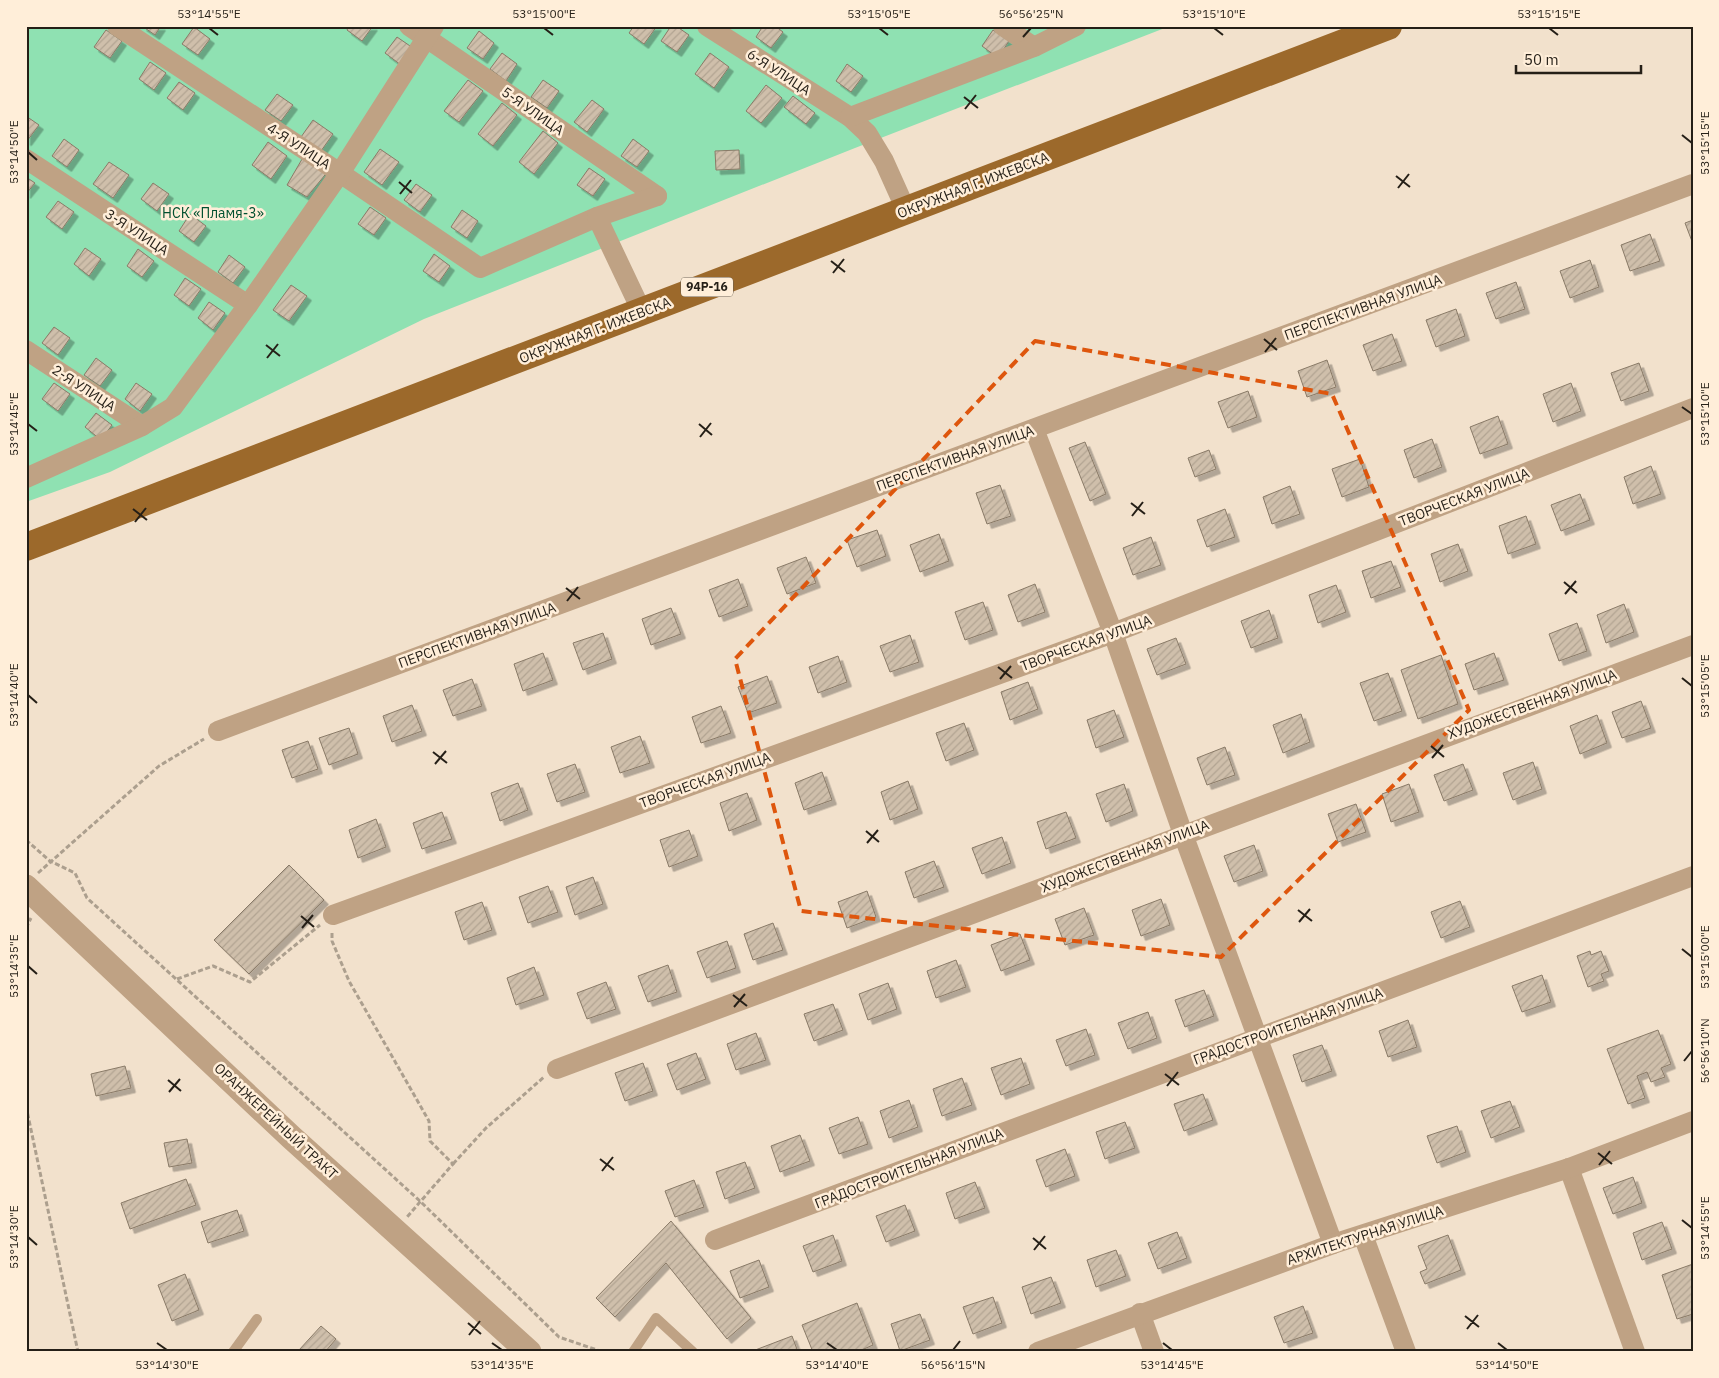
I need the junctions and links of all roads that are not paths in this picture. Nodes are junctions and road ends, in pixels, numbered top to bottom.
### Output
1 (116, 26) edge
2 (409, 26) edge
3 (707, 26) edge
4 (1003, 26) edge
5 (1076, 26) edge
6 (1388, 26) edge
7 (430, 32) edge
8 (1034, 46) junction
9 (850, 117) junction
10 (26, 159) edge
11 (340, 173) junction
12 (1693, 184) edge
13 (906, 210) junction
14 (597, 217) junction
15 (248, 305) junction
16 (642, 312) junction
17 (26, 350) edge
18 (1693, 408) edge
19 (142, 426) junction
20 (1034, 429) junction
21 (26, 478) edge
22 (26, 547) edge
23 (1113, 633) junction
24 (1693, 644) edge
25 (218, 731) road end
26 (1183, 834) junction
27 (1693, 876) edge
28 (29, 883) edge
29 (332, 915) road end
30 (1256, 1038) junction
31 (557, 1069) road end
32 (1693, 1120) edge
33 (1568, 1168) junction
34 (1363, 1235) junction
35 (715, 1240) dead end
36 (1333, 1244) junction
37 (1140, 1313) junction
38 (257, 1319) dead end
39 (233, 1352) edge
40 (529, 1352) edge
41 (632, 1352) edge
42 (693, 1352) edge
43 (1038, 1352) edge
44 (1154, 1352) edge
45 (1406, 1352) edge
46 (1635, 1352) edge

1 - 11 street, 4-Я УЛИЦА
2 - 7 street, 5-Я УЛИЦА
3 - 9 street, 6-Я УЛИЦА
4 - 8 street
5 - 8 street
6 - 13 main road, ОКРУЖНАЯ Г. ИЖЕВСКА / 94Р-16
7 - 11 street
7 - 14 street, 5-Я УЛИЦА
8 - 9 street
9 - 13 street, 6-Я УЛИЦА
10 - 15 street, 3-Я УЛИЦА
11 - 14 street, 4-Я УЛИЦА
11 - 15 street
12 - 20 street, ПЕРСПЕКТИВНАЯ УЛИЦА
13 - 16 main road, ОКРУЖНАЯ Г. ИЖЕВСКА / 94Р-16
14 - 16 street
15 - 19 street
16 - 22 main road, ОКРУЖНАЯ Г. ИЖЕВСКА / 94Р-16
17 - 19 street, 2-Я УЛИЦА
18 - 23 street, ТВОРЧЕСКАЯ УЛИЦА
19 - 21 street
20 - 23 street
20 - 25 street, ПЕРСПЕКТИВНАЯ УЛИЦА
23 - 26 street
23 - 29 street, ТВОРЧЕСКАЯ УЛИЦА
24 - 26 street, ХУДОЖЕСТВЕННАЯ УЛИЦА
26 - 30 street
26 - 31 street, ХУДОЖЕСТВЕННАЯ УЛИЦА
27 - 30 street, ГРАДОСТРОИТЕЛЬНАЯ УЛИЦА
28 - 40 street, ОРАНЖЕРЕЙНЫЙ ТРАКТ
30 - 35 street, ГРАДОСТРОИТЕЛЬНАЯ УЛИЦА
30 - 36 street
32 - 33 street, АРХИТЕКТУРНАЯ УЛИЦА
33 - 34 street, АРХИТЕКТУРНАЯ УЛИЦА
33 - 46 street
34 - 36 street, АРХИТЕКТУРНАЯ УЛИЦА
34 - 45 street
36 - 37 street, АРХИТЕКТУРНАЯ УЛИЦА
37 - 43 street, АРХИТЕКТУРНАЯ УЛИЦА
37 - 44 street
38 - 39 lane
41 - 42 lane

